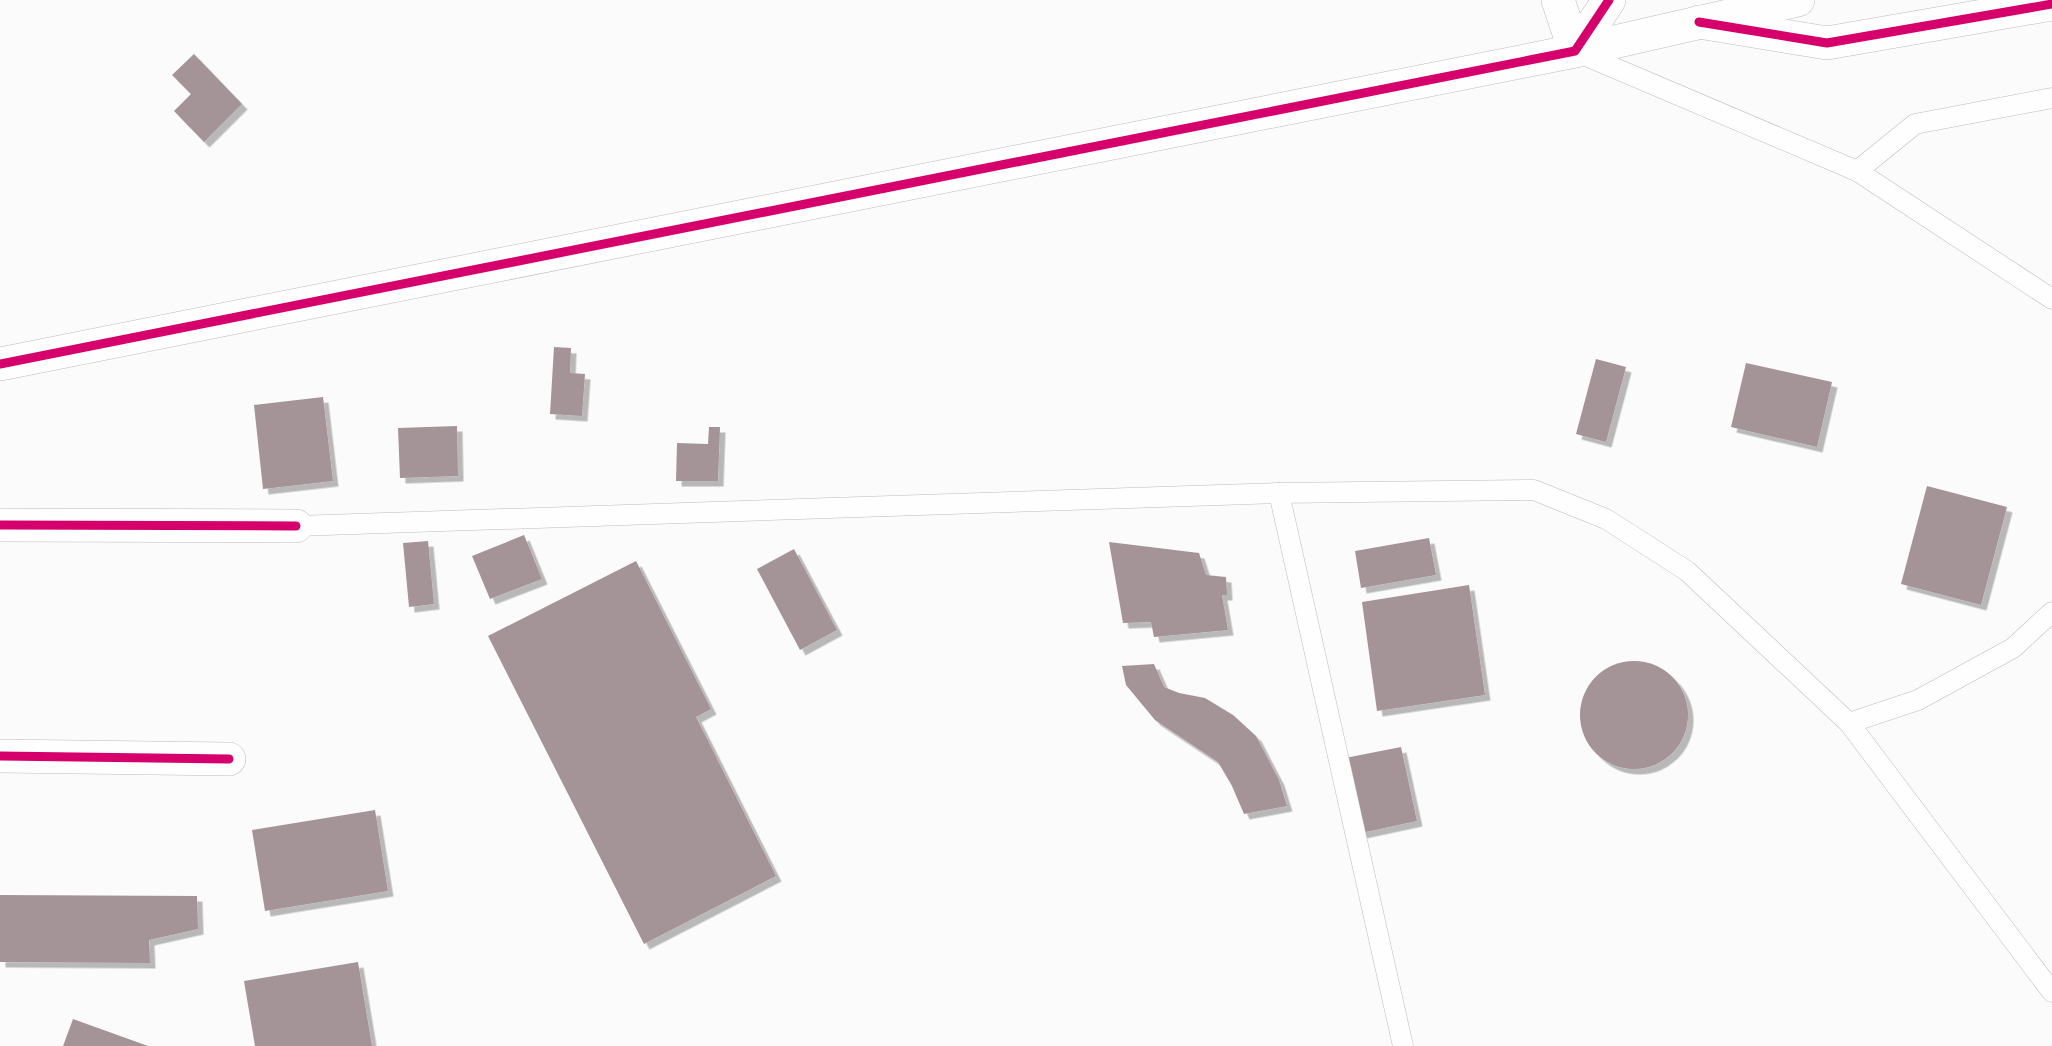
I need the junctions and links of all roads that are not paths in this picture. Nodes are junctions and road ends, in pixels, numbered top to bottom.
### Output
1 (1558, 0) edge
2 (1609, 0) edge
3 (1797, 0) edge
4 (2052, 4) edge
5 (1699, 22) junction
6 (1575, 51) junction
7 (2052, 98) edge
8 (1857, 171) junction
9 (2052, 299) edge
10 (0, 364) edge
11 (1279, 493) junction
12 (0, 525) edge
13 (296, 526) joint
14 (2052, 612) edge
15 (1849, 723) junction
16 (0, 756) edge
17 (229, 759) dead end
18 (2052, 992) edge
19 (1403, 1046) edge

1 - 6 street
2 - 6 street
3 - 5 street
4 - 5 street
5 - 6 street
6 - 8 lane
6 - 10 street
7 - 8 lane
8 - 9 lane
11 - 13 lane
11 - 15 lane
11 - 19 lane
12 - 13 street
14 - 15 lane
15 - 18 lane
16 - 17 street

